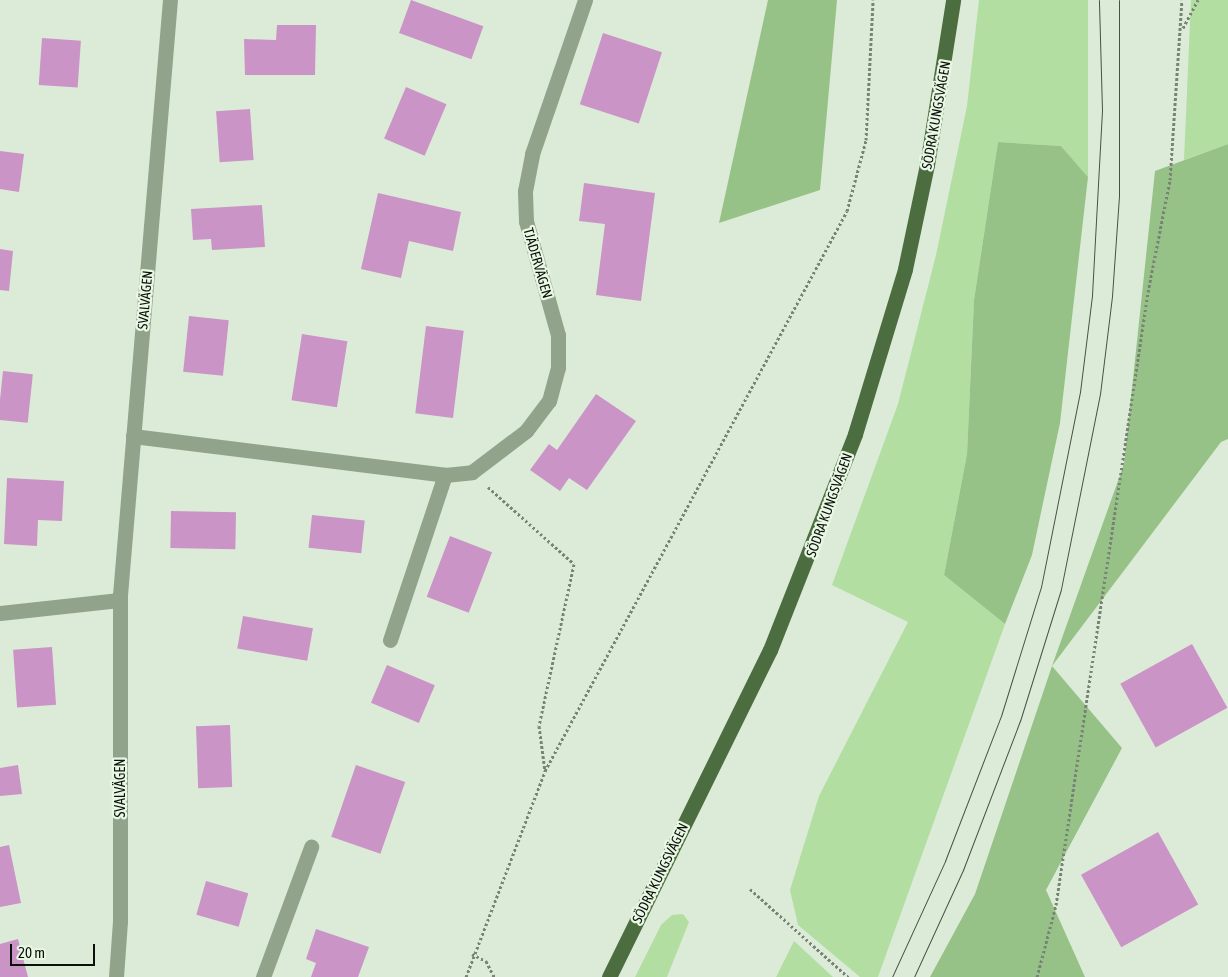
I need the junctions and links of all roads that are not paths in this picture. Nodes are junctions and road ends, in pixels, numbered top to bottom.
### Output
1 (170, 0) edge
2 (585, 0) edge
3 (953, 0) edge
4 (133, 436) junction
5 (445, 475) junction
6 (119, 600) junction
7 (0, 613) edge
8 (390, 640) dead end
9 (311, 847) dead end
10 (116, 977) edge
11 (263, 977) edge
12 (609, 977) edge

1 - 4 street, SVALVÄGEN
2 - 5 street, TJÄDERVÄGEN
3 - 12 main road, SÖDRA KUNGSVÄGEN
4 - 5 street
4 - 6 street, SVALVÄGEN
5 - 8 street
6 - 7 street
6 - 10 street, SVALVÄGEN
9 - 11 street

